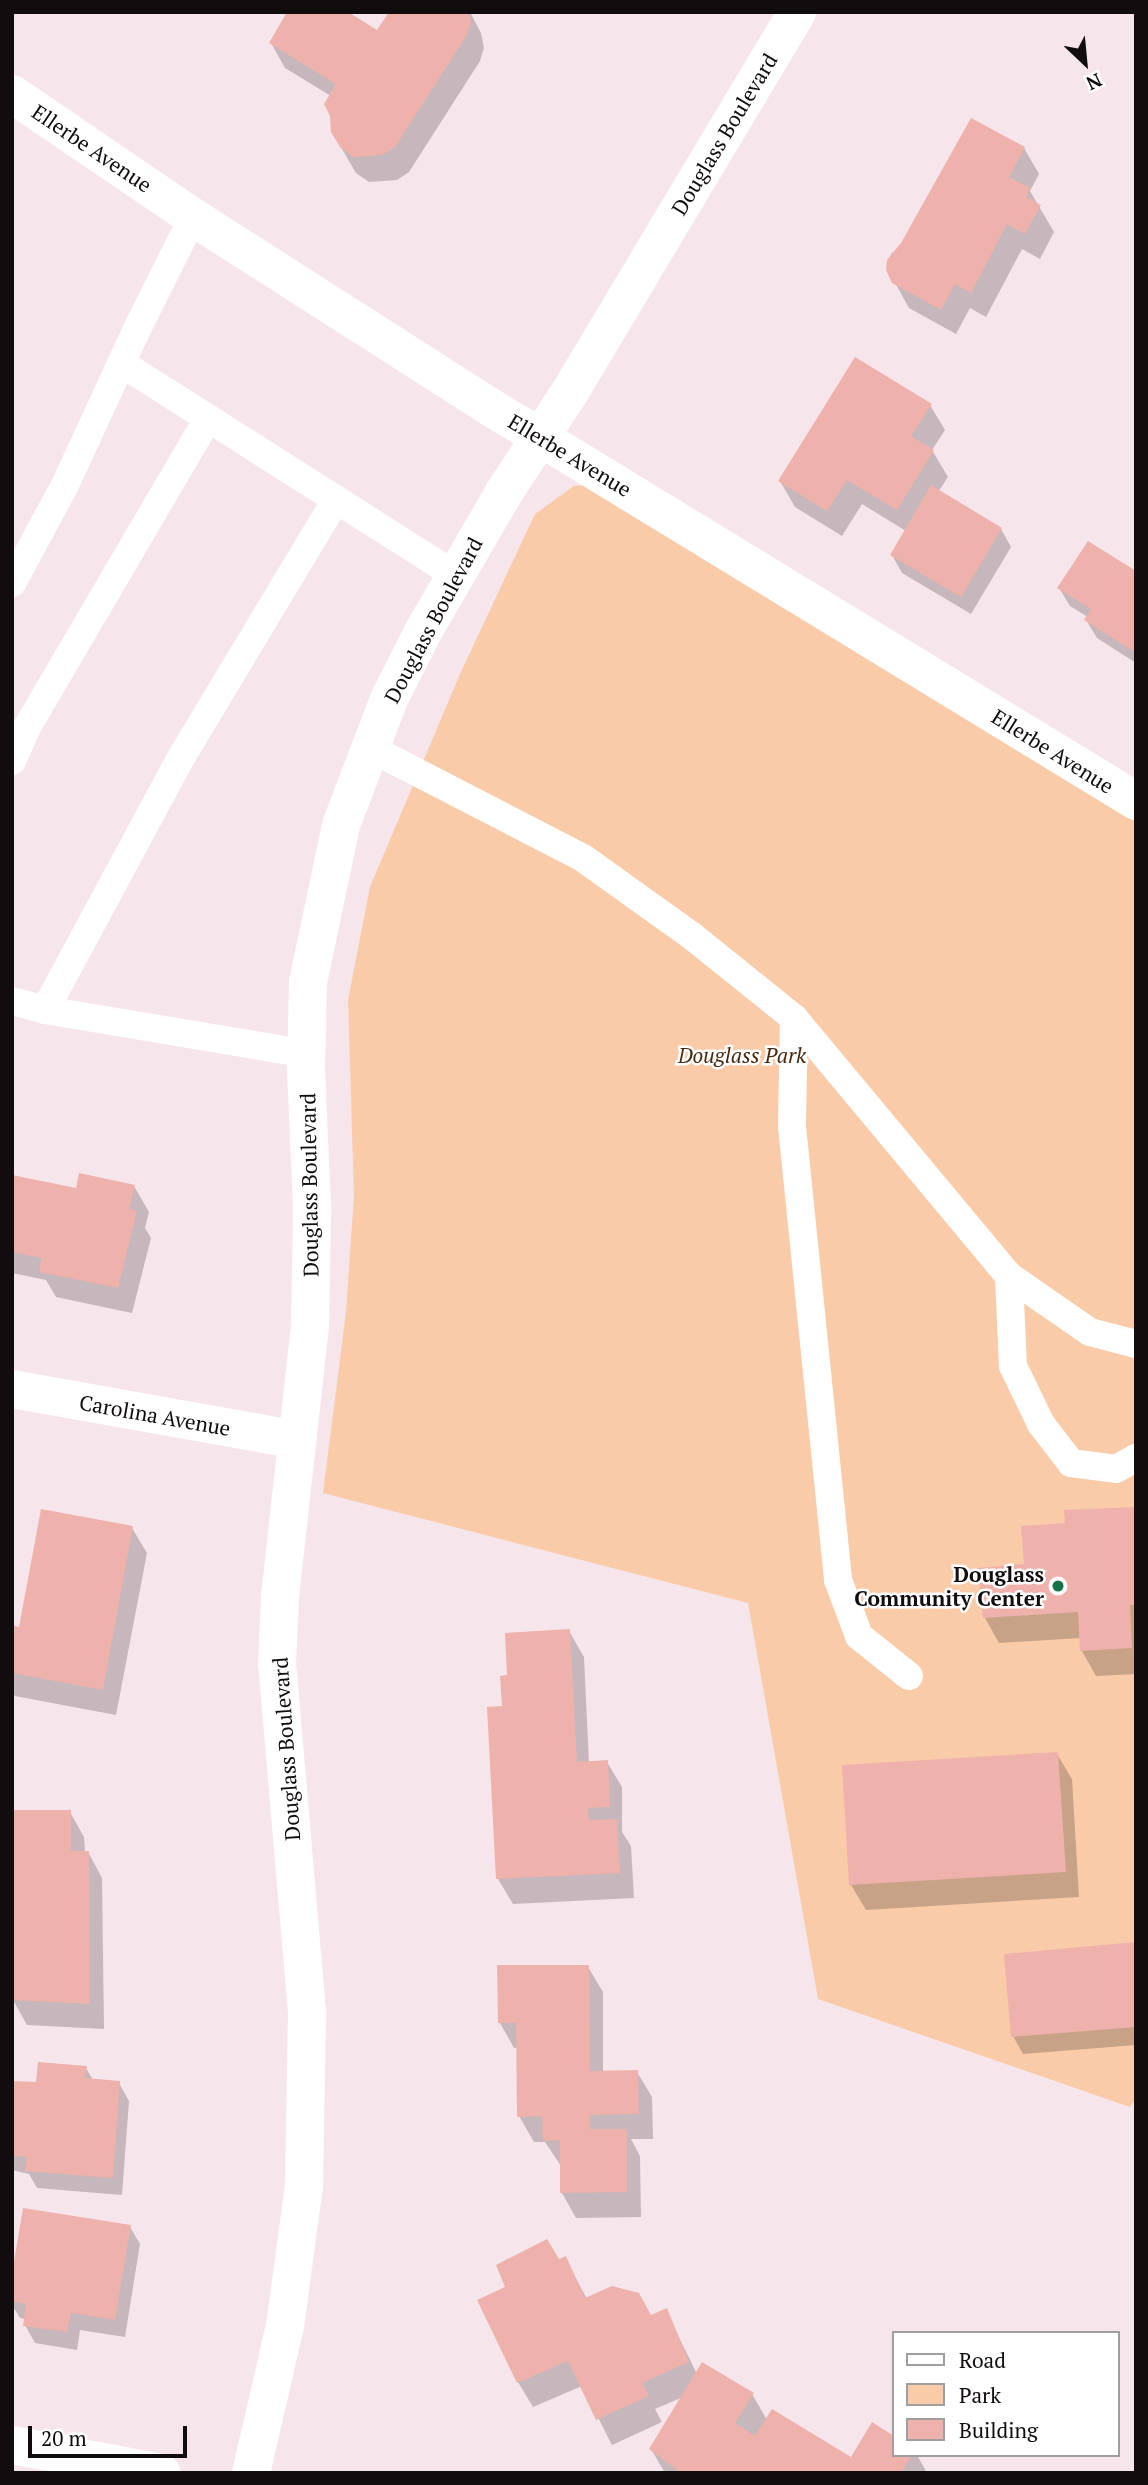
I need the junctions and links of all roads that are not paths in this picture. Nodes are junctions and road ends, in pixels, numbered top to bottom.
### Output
1 (797, 12) edge
2 (12, 94) edge
3 (193, 217) junction
4 (121, 363) junction
5 (208, 418) junction
6 (539, 437) junction
7 (336, 500) junction
8 (456, 576) junction
9 (12, 583) edge
10 (370, 748) junction
11 (12, 761) edge
12 (1136, 802) edge
13 (12, 1001) edge
14 (45, 1010) junction
15 (794, 1018) junction
16 (307, 1054) junction
17 (1009, 1276) junction
18 (1136, 1344) edge
19 (12, 1389) edge
20 (297, 1440) junction
21 (1136, 1458) edge
22 (909, 1676) dead end
23 (12, 2445) edge
24 (161, 2473) edge
25 (251, 2473) edge

1 - 6 street, Douglass Boulevard
2 - 3 street, Ellerbe Avenue
3 - 4 lane
3 - 6 street, Ellerbe Avenue
4 - 5 lane
4 - 9 lane
5 - 7 lane
5 - 11 lane
6 - 8 street, Douglass Boulevard
6 - 12 street, Ellerbe Avenue
7 - 8 lane
7 - 14 lane
8 - 10 street, Douglass Boulevard
10 - 15 lane
10 - 16 street, Douglass Boulevard
13 - 14 lane
14 - 16 lane
15 - 17 lane
15 - 22 lane
16 - 20 street, Douglass Boulevard
17 - 18 lane
17 - 21 lane
19 - 20 street, Carolina Avenue
20 - 25 street, Douglass Boulevard
23 - 24 street

